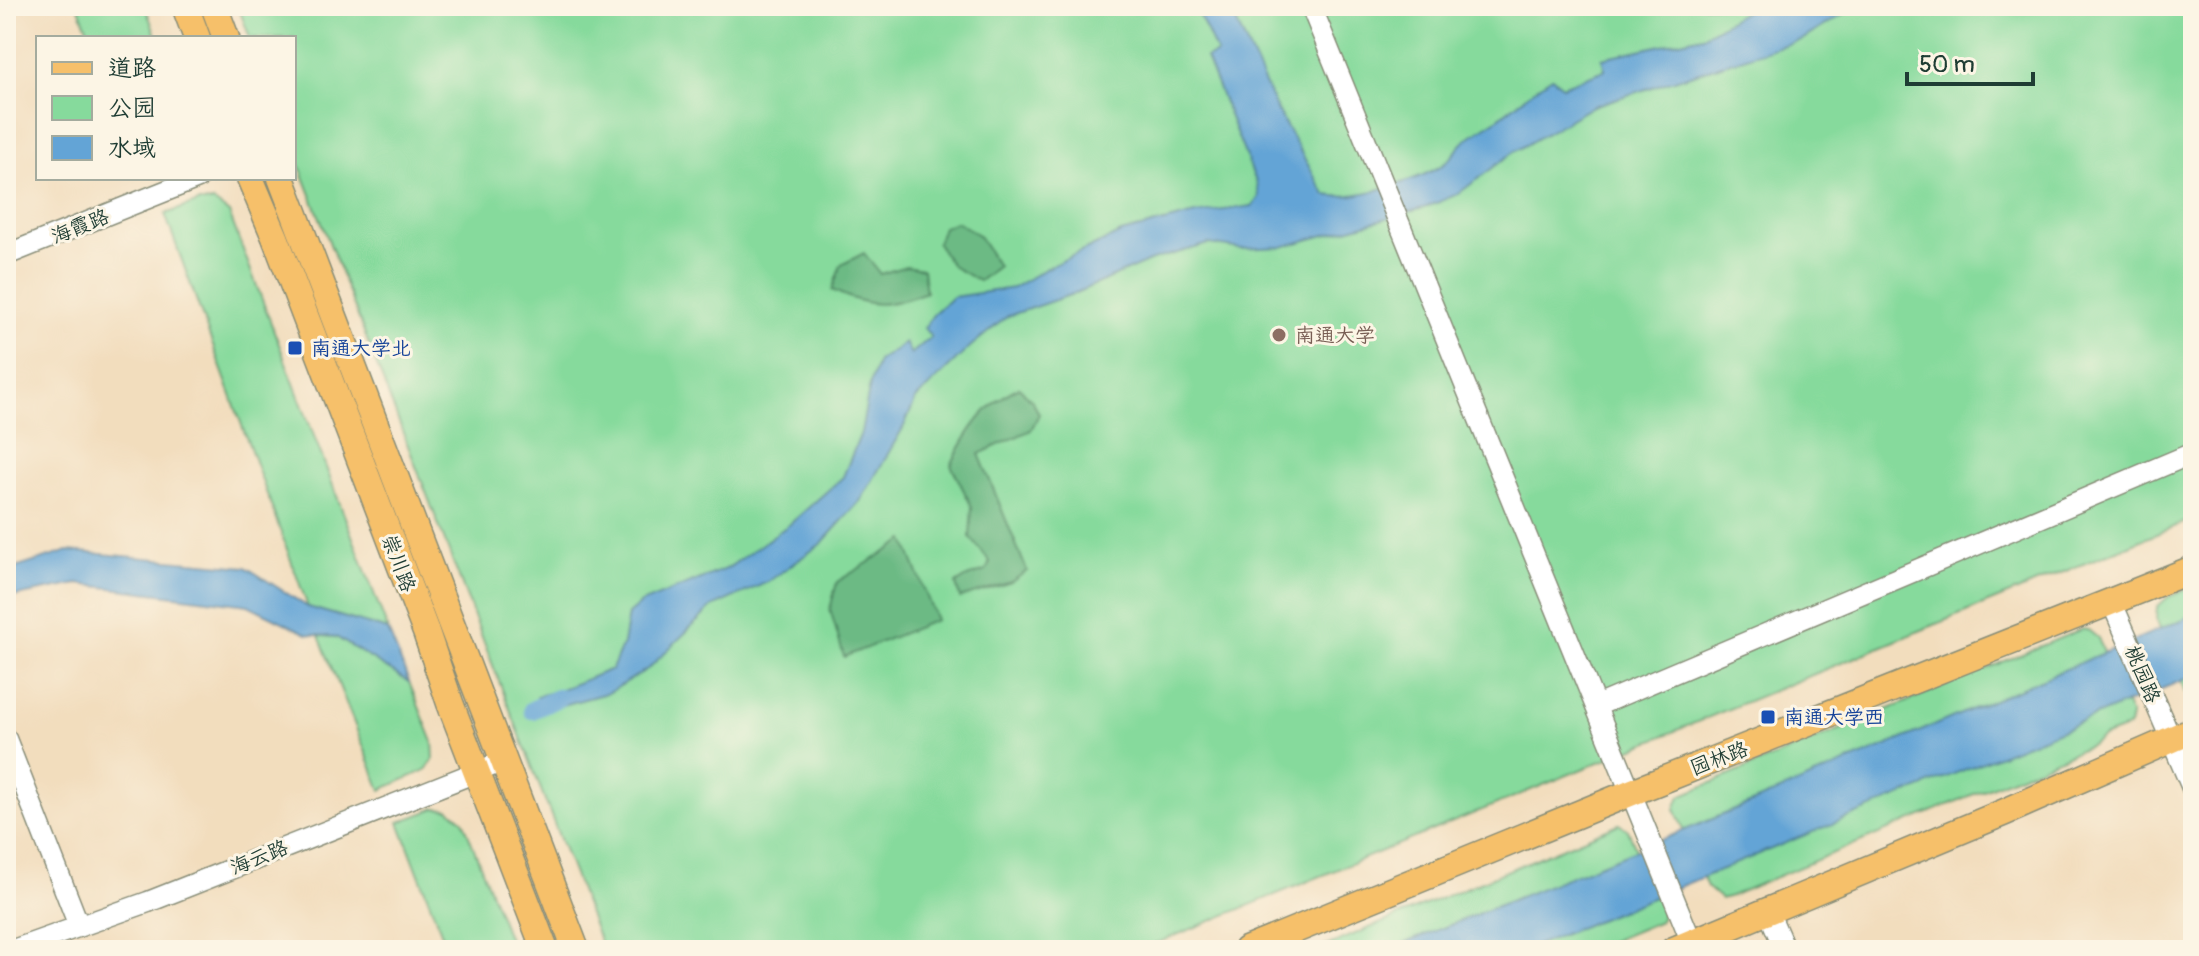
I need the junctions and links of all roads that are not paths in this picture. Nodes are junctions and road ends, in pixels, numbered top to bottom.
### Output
1 (185, 6) edge
2 (214, 6) edge
3 (1311, 6) edge
4 (196, 36) edge
5 (225, 36) edge
6 (193, 180) edge
7 (251, 180) edge
8 (282, 180) edge
9 (6, 255) edge
10 (2193, 453) edge
11 (2193, 569) edge
12 (2112, 603) junction
13 (1596, 706) junction
14 (2182, 734) edge
15 (6, 739) edge
16 (504, 761) junction
17 (476, 771) junction
18 (2193, 790) edge
19 (1630, 793) junction
20 (1768, 911) junction
21 (79, 926) junction
22 (1683, 946) edge
23 (13, 950) edge
24 (545, 950) edge
25 (576, 950) edge
26 (1246, 950) edge
27 (1785, 950) edge

1 - 4 main road
2 - 5 main road
3 - 13 street
6 - 9 street, 海霞路
7 - 17 main road, 崇川路
8 - 16 main road, 崇川路
10 - 13 street
11 - 12 main road, 园林路
12 - 14 street, 桃园路
12 - 19 main road, 园林路
13 - 19 street
14 - 18 street, 桃园路
14 - 20 main road
15 - 21 street
16 - 17 street, 海云路
16 - 25 main road, 崇川路
17 - 21 street, 海云路
17 - 24 main road, 崇川路
19 - 22 street
19 - 26 main road, 园林路
20 - 22 main road
20 - 27 street
21 - 23 street, 海云路

